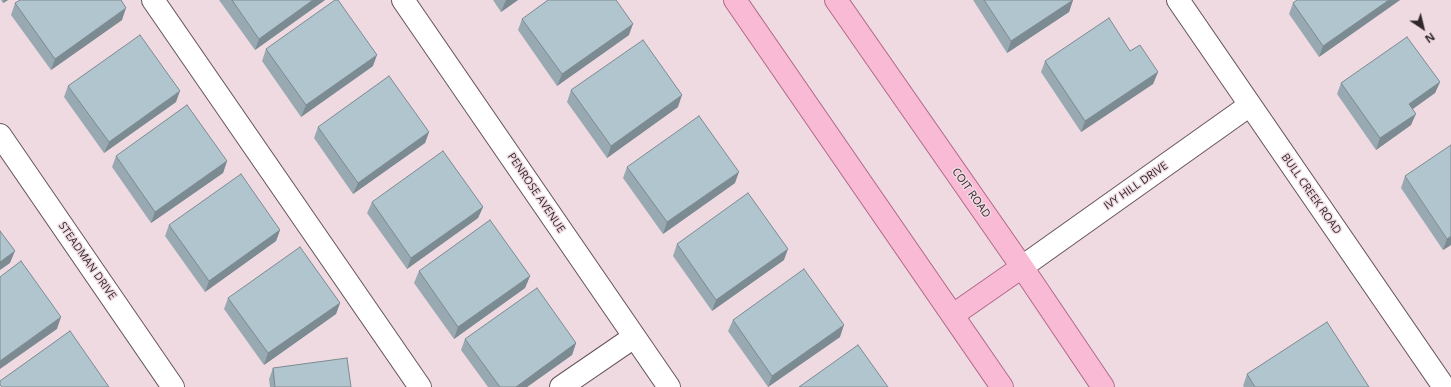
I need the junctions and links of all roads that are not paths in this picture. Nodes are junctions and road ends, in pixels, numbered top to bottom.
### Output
1 (153, 0) edge
2 (403, 0) edge
3 (735, 0) edge
4 (836, 0) edge
5 (1178, 0) edge
6 (1250, 105) junction
7 (0, 135) edge
8 (1022, 267) junction
9 (953, 315) junction
10 (634, 337) junction
11 (173, 387) edge
12 (420, 387) edge
13 (561, 387) edge
14 (669, 387) edge
15 (1002, 387) edge
16 (1103, 387) edge
17 (1444, 387) edge

1 - 12 street
2 - 10 street, PENROSE AVENUE
3 - 9 main road
4 - 8 main road, COIT ROAD
5 - 6 street, BULL CREEK ROAD
6 - 8 street, IVY HILL DRIVE
6 - 17 street, BULL CREEK ROAD
7 - 11 street, STEADMAN DRIVE
8 - 9 main road
8 - 16 main road, COIT ROAD
9 - 15 main road
10 - 13 street
10 - 14 street, PENROSE AVENUE

